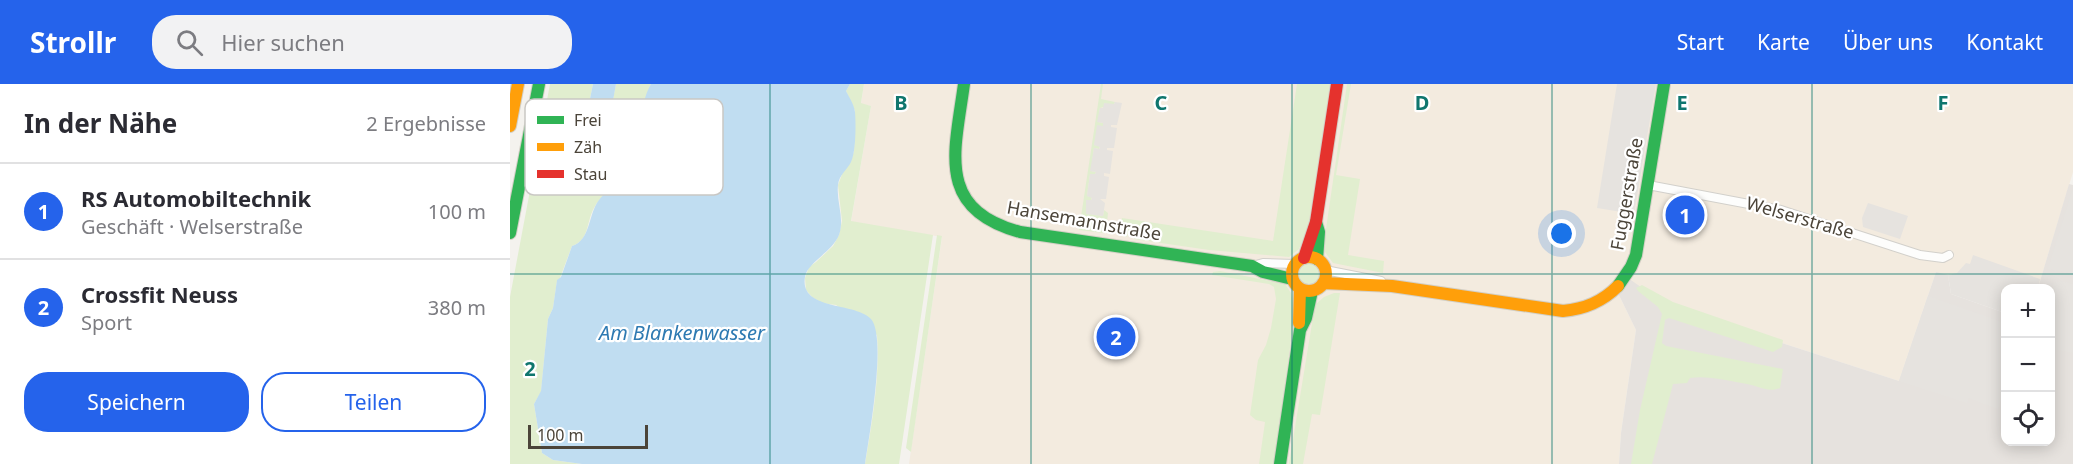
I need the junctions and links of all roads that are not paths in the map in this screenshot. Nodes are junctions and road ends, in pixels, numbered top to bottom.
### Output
1 (518, 84) edge
2 (539, 84) edge
3 (964, 84) edge
4 (1336, 84) edge
5 (1664, 84) edge
6 (536, 99) edge
7 (510, 126) edge
8 (525, 156) edge
9 (1648, 185) junction
10 (1316, 222) junction
11 (510, 233) edge
12 (1949, 255) dead end
13 (1317, 259) junction
14 (1299, 261) junction
15 (1252, 266) junction
16 (1325, 270) junction
17 (1323, 283) junction
18 (1302, 286) junction
19 (1392, 286) junction
20 (1280, 464) edge

1 - 7 main road
2 - 6 main road
3 - 15 main road, Hansemannstraße
4 - 10 main road
5 - 9 main road, Fuggerstraße
8 - 11 main road
9 - 12 street, Welserstraße
9 - 19 main road, Fuggerstraße
10 - 13 main road
10 - 14 main road
13 - 14 main road
13 - 16 main road
14 - 15 street, Hansemannstraße
14 - 18 main road
15 - 18 main road, Hansemannstraße
16 - 17 main road
16 - 19 street, Fuggerstraße
17 - 18 main road
17 - 19 main road, Fuggerstraße
18 - 20 main road

